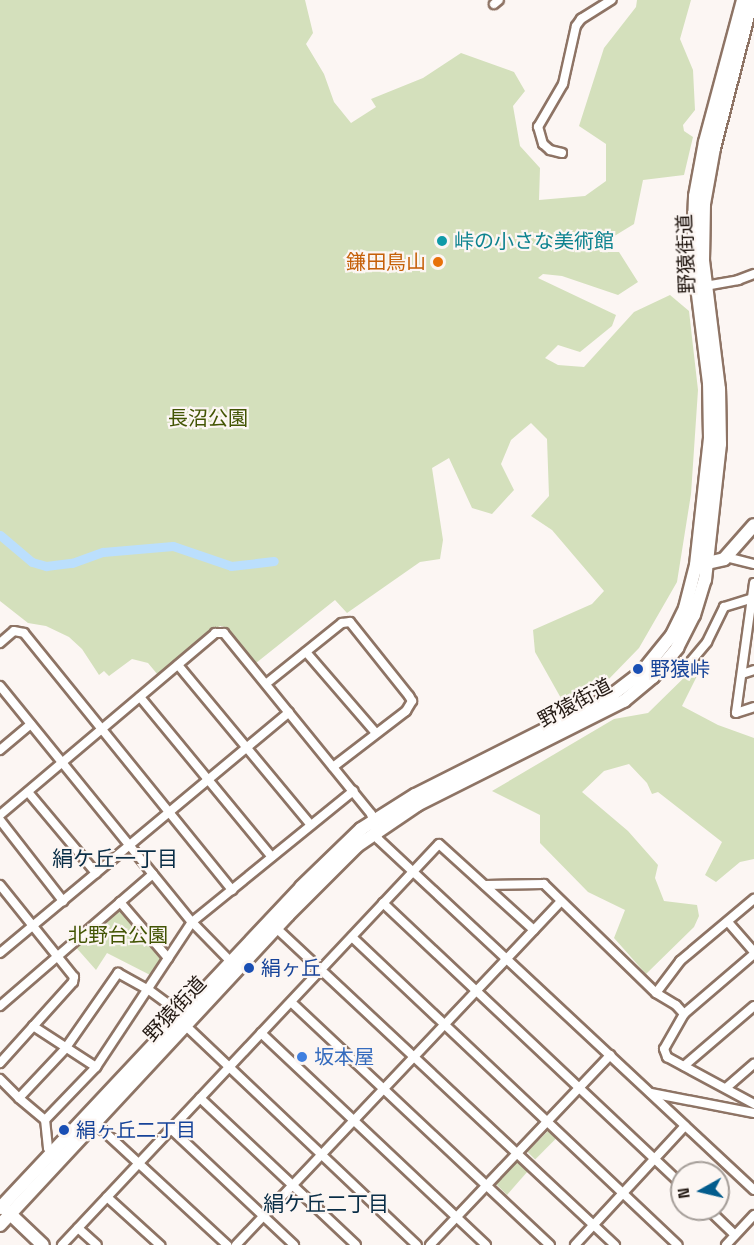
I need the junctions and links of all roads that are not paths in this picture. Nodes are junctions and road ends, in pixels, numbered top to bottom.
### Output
1 (611, 0) edge
2 (743, 0) edge
3 (752, 0) edge
4 (562, 153) dead end
5 (754, 274) edge
6 (705, 286) junction
7 (754, 525) edge
8 (726, 557) junction
9 (702, 564) junction
10 (754, 564) edge
11 (754, 583) edge
12 (753, 599) edge
13 (750, 635) edge
14 (0, 643) edge
15 (306, 652) junction
16 (665, 663) junction
17 (178, 665) junction
18 (754, 670) edge
19 (742, 674) junction
20 (267, 683) junction
21 (1, 690) edge
22 (140, 697) junction
23 (754, 707) edge
24 (289, 712) junction
25 (31, 724) junction
26 (102, 729) junction
27 (376, 733) junction
28 (247, 747) junction
29 (0, 750) edge
30 (62, 762) junction
31 (333, 767) junction
32 (208, 780) junction
33 (353, 791) junction
34 (28, 792) junction
35 (169, 812) junction
36 (0, 815) edge
37 (0, 820) edge
38 (311, 825) junction
39 (374, 826) junction
40 (439, 844) junction
41 (129, 845) junction
42 (272, 857) junction
43 (413, 872) junction
44 (96, 873) junction
45 (153, 874) junction
46 (0, 885) edge
47 (485, 885) junction
48 (232, 890) junction
49 (754, 899) edge
50 (63, 901) junction
51 (120, 902) junction
52 (560, 902) junction
53 (383, 903) junction
54 (192, 922) junction
55 (728, 922) junction
56 (273, 925) junction
57 (33, 926) junction
58 (534, 930) junction
59 (352, 937) junction
60 (1, 951) edge
61 (754, 953) edge
62 (57, 956) junction
63 (168, 958) junction
64 (506, 959) junction
65 (231, 962) junction
66 (321, 970) junction
67 (148, 990) junction
68 (476, 991) junction
69 (656, 993) junction
70 (291, 1002) junction
71 (0, 1006) edge
72 (754, 1006) edge
73 (684, 1014) junction
74 (184, 1020) junction
75 (444, 1024) junction
76 (33, 1026) junction
77 (261, 1033) junction
78 (65, 1049) junction
79 (610, 1055) junction
80 (414, 1056) junction
81 (0, 1063) edge
82 (754, 1064) edge
83 (684, 1066) junction
84 (96, 1067) junction
85 (230, 1067) junction
86 (0, 1079) edge
87 (579, 1088) junction
88 (726, 1088) junction
89 (384, 1089) junction
90 (650, 1092) junction
91 (19, 1098) junction
92 (200, 1098) junction
93 (754, 1104) edge
94 (754, 1113) edge
95 (45, 1120) junction
96 (354, 1121) junction
97 (547, 1121) junction
98 (95, 1123) junction
99 (685, 1126) junction
100 (171, 1129) junction
101 (52, 1153) junction
102 (517, 1153) junction
103 (322, 1155) junction
104 (655, 1159) junction
105 (138, 1164) junction
106 (670, 1173) edge
107 (486, 1185) junction
108 (293, 1186) junction
109 (754, 1190) edge
110 (623, 1193) junction
111 (107, 1197) junction
112 (3, 1208) edge
113 (754, 1215) edge
114 (263, 1216) junction
115 (456, 1217) junction
116 (720, 1221) edge
117 (0, 1225) edge
118 (594, 1225) junction
119 (78, 1228) junction
120 (735, 1235) junction
121 (43, 1245) edge
122 (62, 1245) edge
123 (97, 1245) edge
124 (160, 1245) edge
125 (227, 1245) edge
126 (236, 1245) edge
127 (294, 1245) edge
128 (356, 1245) edge
129 (417, 1245) edge
130 (430, 1245) edge
131 (486, 1245) edge
132 (550, 1245) edge
133 (575, 1245) edge
134 (615, 1245) edge
135 (678, 1245) edge
136 (726, 1245) edge

1 - 4 street
2 - 9 main road, 野猿街道
3 - 6 main road, 野猿街道
5 - 6 street
6 - 9 main road, 野猿街道
7 - 8 main road
8 - 9 main road
8 - 10 street
9 - 16 main road, 野猿街道
9 - 39 main road, 野猿街道
11 - 12 street
12 - 13 street
12 - 16 street
13 - 19 street
14 - 26 street
15 - 20 street
15 - 27 street
15 - 27 street
16 - 39 main road, 野猿街道
17 - 20 street
17 - 22 street
17 - 28 street
18 - 19 street
19 - 23 street
20 - 24 street
21 - 25 street
22 - 26 street
22 - 32 street
24 - 28 street
24 - 31 street
25 - 29 street
25 - 30 street
26 - 30 street
26 - 35 street
27 - 31 street
28 - 32 street
28 - 38 street
30 - 34 street
30 - 41 street
31 - 33 street
32 - 35 street
32 - 42 street
33 - 38 street
33 - 39 street
34 - 36 street
34 - 44 street
35 - 41 street
35 - 48 street
37 - 50 street
38 - 42 street
39 - 43 street
39 - 56 main road, 野猿街道
40 - 43 street
40 - 47 street
40 - 58 street
41 - 44 street
41 - 45 street
42 - 48 street
43 - 53 street
43 - 64 street
44 - 50 street
45 - 51 street
45 - 54 street
46 - 57 street
47 - 52 street
47 - 58 street
48 - 54 street
49 - 55 street
50 - 57 street
51 - 62 street
51 - 63 street
52 - 58 street
52 - 69 street
53 - 59 street
53 - 68 street
54 - 63 street
54 - 65 street
55 - 61 street
55 - 69 street
56 - 65 main road, 野猿街道
56 - 66 street
56 - 74 main road, 野猿街道
57 - 60 street
57 - 62 street
58 - 64 street
59 - 66 street
59 - 75 street
61 - 73 street
62 - 71 street
62 - 76 street
63 - 67 street
64 - 68 street
64 - 79 street
65 - 74 main road, 野猿街道
66 - 70 street
66 - 80 street
67 - 74 street
67 - 78 street
67 - 84 street
68 - 75 street
68 - 87 street
69 - 73 street
70 - 77 street
70 - 89 street
72 - 83 street
73 - 83 street
74 - 85 street
74 - 98 main road, 野猿街道
74 - 101 main road, 野猿街道
75 - 80 street
75 - 97 street
76 - 78 street
76 - 81 street
77 - 85 street
77 - 96 street
78 - 84 street
78 - 91 street
79 - 87 street
79 - 90 street
80 - 89 street
80 - 102 street
82 - 88 street
83 - 88 street
84 - 95 street
85 - 92 street
85 - 103 street
86 - 91 street
87 - 97 street
87 - 104 street
88 - 93 street
89 - 96 street
89 - 107 street
90 - 94 street
90 - 99 street
91 - 95 street
92 - 100 street
92 - 108 street
95 - 101 street
96 - 103 street
96 - 115 street
97 - 102 street
97 - 110 street
98 - 105 street
98 - 112 main road, 野猿街道
99 - 104 street
99 - 109 street
100 - 105 street
100 - 114 street
101 - 112 main road, 野猿街道
102 - 107 street
102 - 118 street
103 - 108 street
103 - 129 street
104 - 106 street
104 - 110 street
105 - 111 street
105 - 125 street
107 - 115 street
107 - 132 street
108 - 114 street
108 - 128 street
110 - 118 street
110 - 135 street
111 - 119 street
111 - 124 street
112 - 117 main road, 野猿街道
112 - 121 main road
113 - 120 street
114 - 126 street
114 - 127 street
115 - 130 street
115 - 131 street
116 - 120 street
118 - 133 street
118 - 134 street
119 - 122 street
119 - 123 street
120 - 136 street

